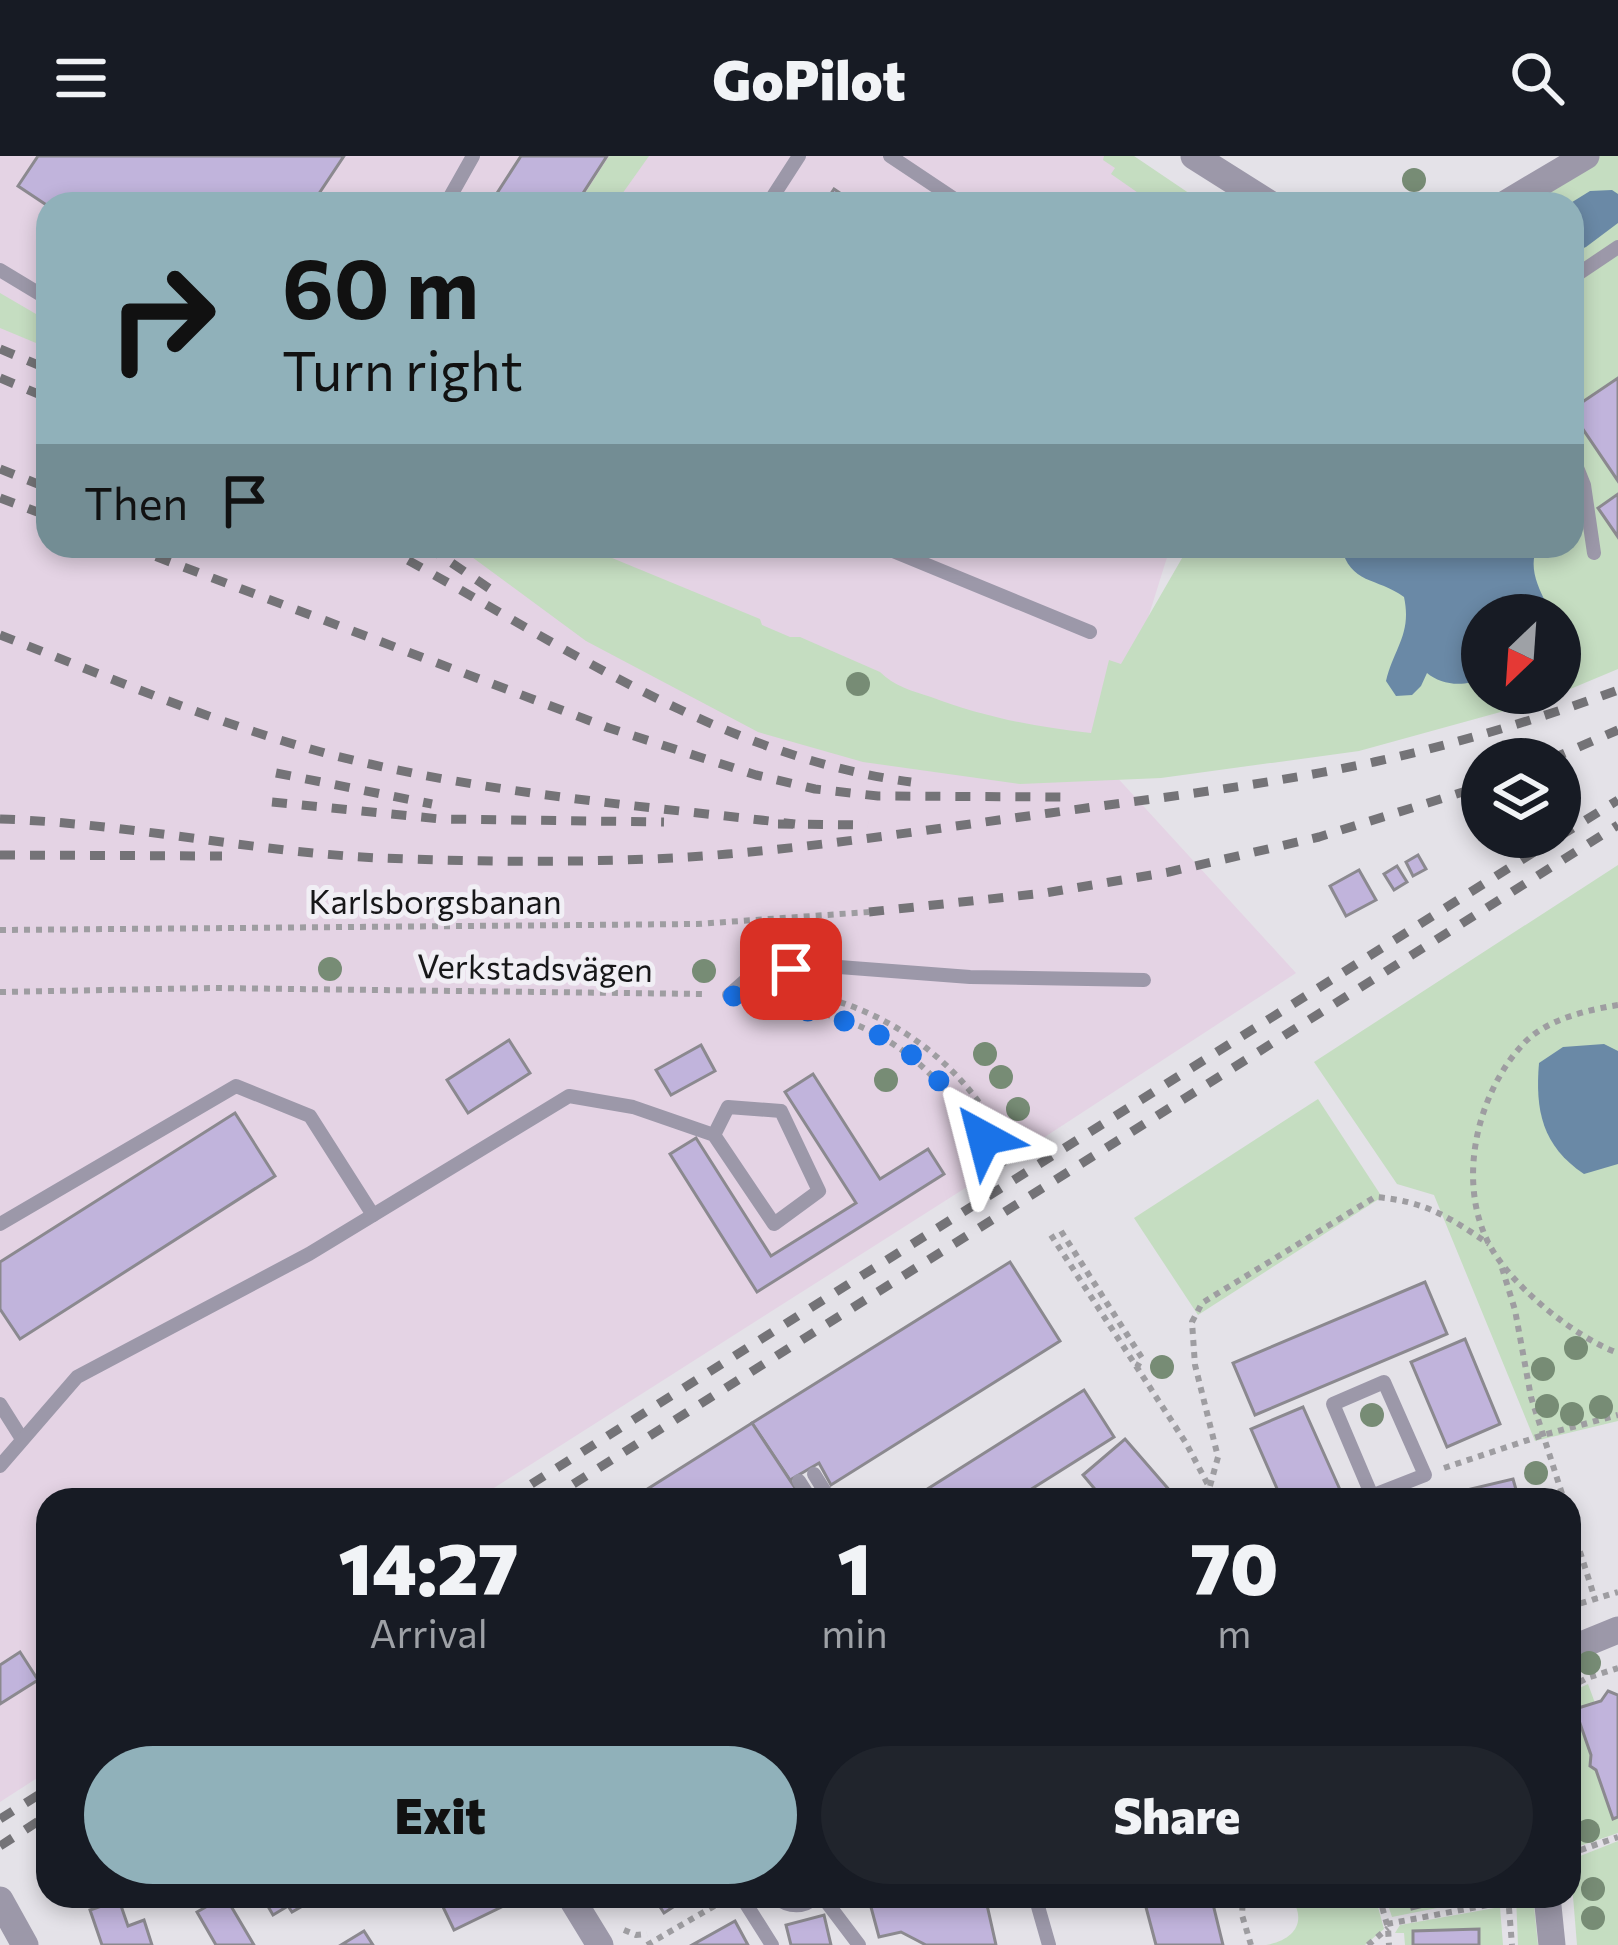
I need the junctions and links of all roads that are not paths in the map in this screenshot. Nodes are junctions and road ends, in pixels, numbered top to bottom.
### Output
1 (473, 156) edge
2 (799, 156) edge
3 (890, 156) edge
4 (1194, 156) edge
5 (1586, 156) edge
6 (453, 192) edge
7 (776, 192) edge
8 (944, 192) edge
9 (1251, 192) edge
10 (1525, 192) edge
11 (1618, 247) edge
12 (0, 270) edge
13 (1584, 270) edge
14 (36, 292) edge
15 (1584, 485) edge
16 (1594, 554) dead end
17 (909, 558) edge
18 (1090, 632) dead end
19 (1144, 980) dead end
20 (729, 995) road end
21 (714, 1135) junction
22 (373, 1215) junction
23 (0, 1224) edge
24 (0, 1404) edge
25 (22, 1439) junction
26 (0, 1466) edge
27 (1363, 1488) edge
28 (1392, 1488) edge
29 (1618, 1630) edge
30 (1581, 1644) edge
31 (0, 1900) edge
32 (578, 1908) edge
33 (750, 1908) edge
34 (829, 1908) edge
35 (1038, 1908) edge
36 (1548, 1908) edge
37 (26, 1945) edge
38 (600, 1945) edge
39 (772, 1945) edge
40 (859, 1945) edge
41 (1049, 1945) edge
42 (1552, 1945) edge

1 - 6 lane
2 - 7 lane
3 - 8 lane
4 - 9 street
5 - 10 street
11 - 13 lane
12 - 14 lane
15 - 16 lane
17 - 18 lane
19 - 20 lane
21 - 21 lane
21 - 22 lane
22 - 23 lane
22 - 25 lane
24 - 25 lane
25 - 26 lane
27 - 28 lane
29 - 30 street
31 - 37 street
32 - 38 street
33 - 39 lane
34 - 40 lane
35 - 41 lane
36 - 42 street

